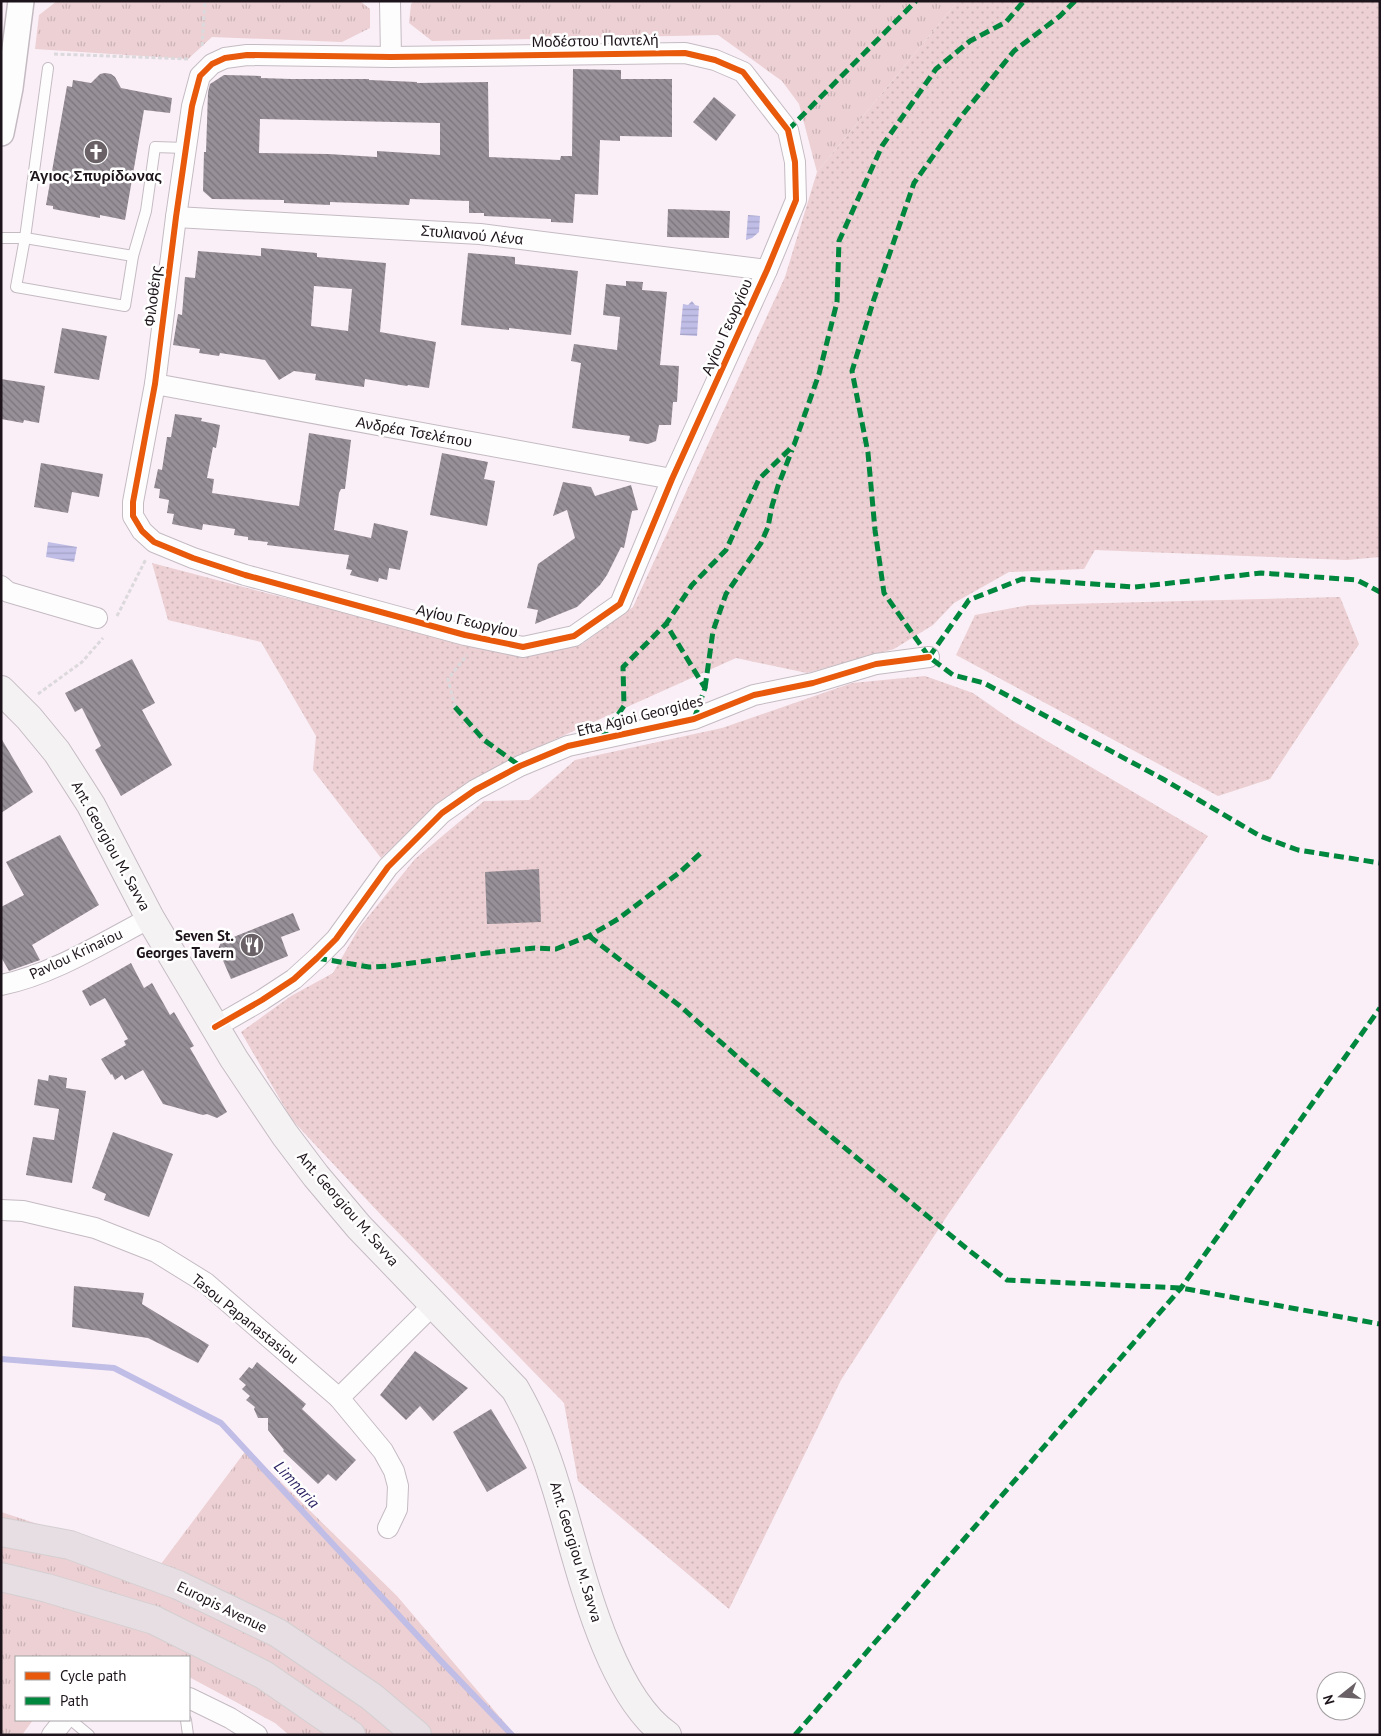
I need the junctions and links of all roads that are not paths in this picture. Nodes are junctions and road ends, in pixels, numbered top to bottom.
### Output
1 (21, 1) edge
2 (390, 1) edge
3 (391, 57) junction
4 (212, 60) joint
5 (48, 68) dead end
6 (1, 133) edge
7 (185, 148) junction
8 (176, 216) junction
9 (1, 238) edge
10 (25, 238) junction
11 (133, 256) junction
12 (766, 270) junction
13 (155, 384) junction
14 (672, 479) junction
15 (154, 542) joint
16 (1, 586) edge
17 (97, 618) dead end
18 (929, 657) dead end
19 (1, 690) edge
20 (150, 918) junction
21 (1, 985) edge
22 (215, 1027) junction
23 (1, 1210) edge
24 (435, 1304) junction
25 (339, 1398) junction
26 (388, 1528) dead end
27 (1, 1532) edge
28 (1, 1577) edge
29 (190, 1698) edge
30 (63, 1721) edge
31 (72, 1721) edge
32 (186, 1721) edge
33 (52, 1735) edge
34 (89, 1735) edge
35 (188, 1735) edge
36 (257, 1735) edge
37 (351, 1735) edge
38 (418, 1735) edge
39 (667, 1735) edge

1 - 6 street
2 - 3 street
3 - 4 street, Μοδέστου Παντελή
3 - 12 street, Μοδέστου Παντελή
4 - 7 street, Φιλοθέης
5 - 10 lane
7 - 8 street, Φιλοθέης
7 - 11 lane
8 - 12 street, Στυλιανού Λένα
8 - 13 street, Φιλοθέης
9 - 10 lane
10 - 11 lane
10 - 11 lane
12 - 14 street, Αγίου Γεωργίου
13 - 14 street, Ανδρέα Τσελέπου
13 - 15 street, Φιλοθέης
14 - 15 street, Αγίου Γεωργίου
16 - 17 street
18 - 22 street, Efta Agioi Georgides
19 - 20 main road, Ant. Georgiou M. Savva
20 - 21 street, Pavlou Krinaiou
20 - 22 main road, Ant. Georgiou M. Savva
22 - 24 main road, Ant. Georgiou M. Savva
23 - 25 street, Tasou Papanastasiou
24 - 25 street
24 - 39 main road, Ant. Georgiou M. Savva
25 - 26 street, Tasou Papanastasiou
27 - 38 highway, Europis Avenue
28 - 37 highway
29 - 36 street
30 - 33 street
31 - 34 lane
32 - 35 lane

